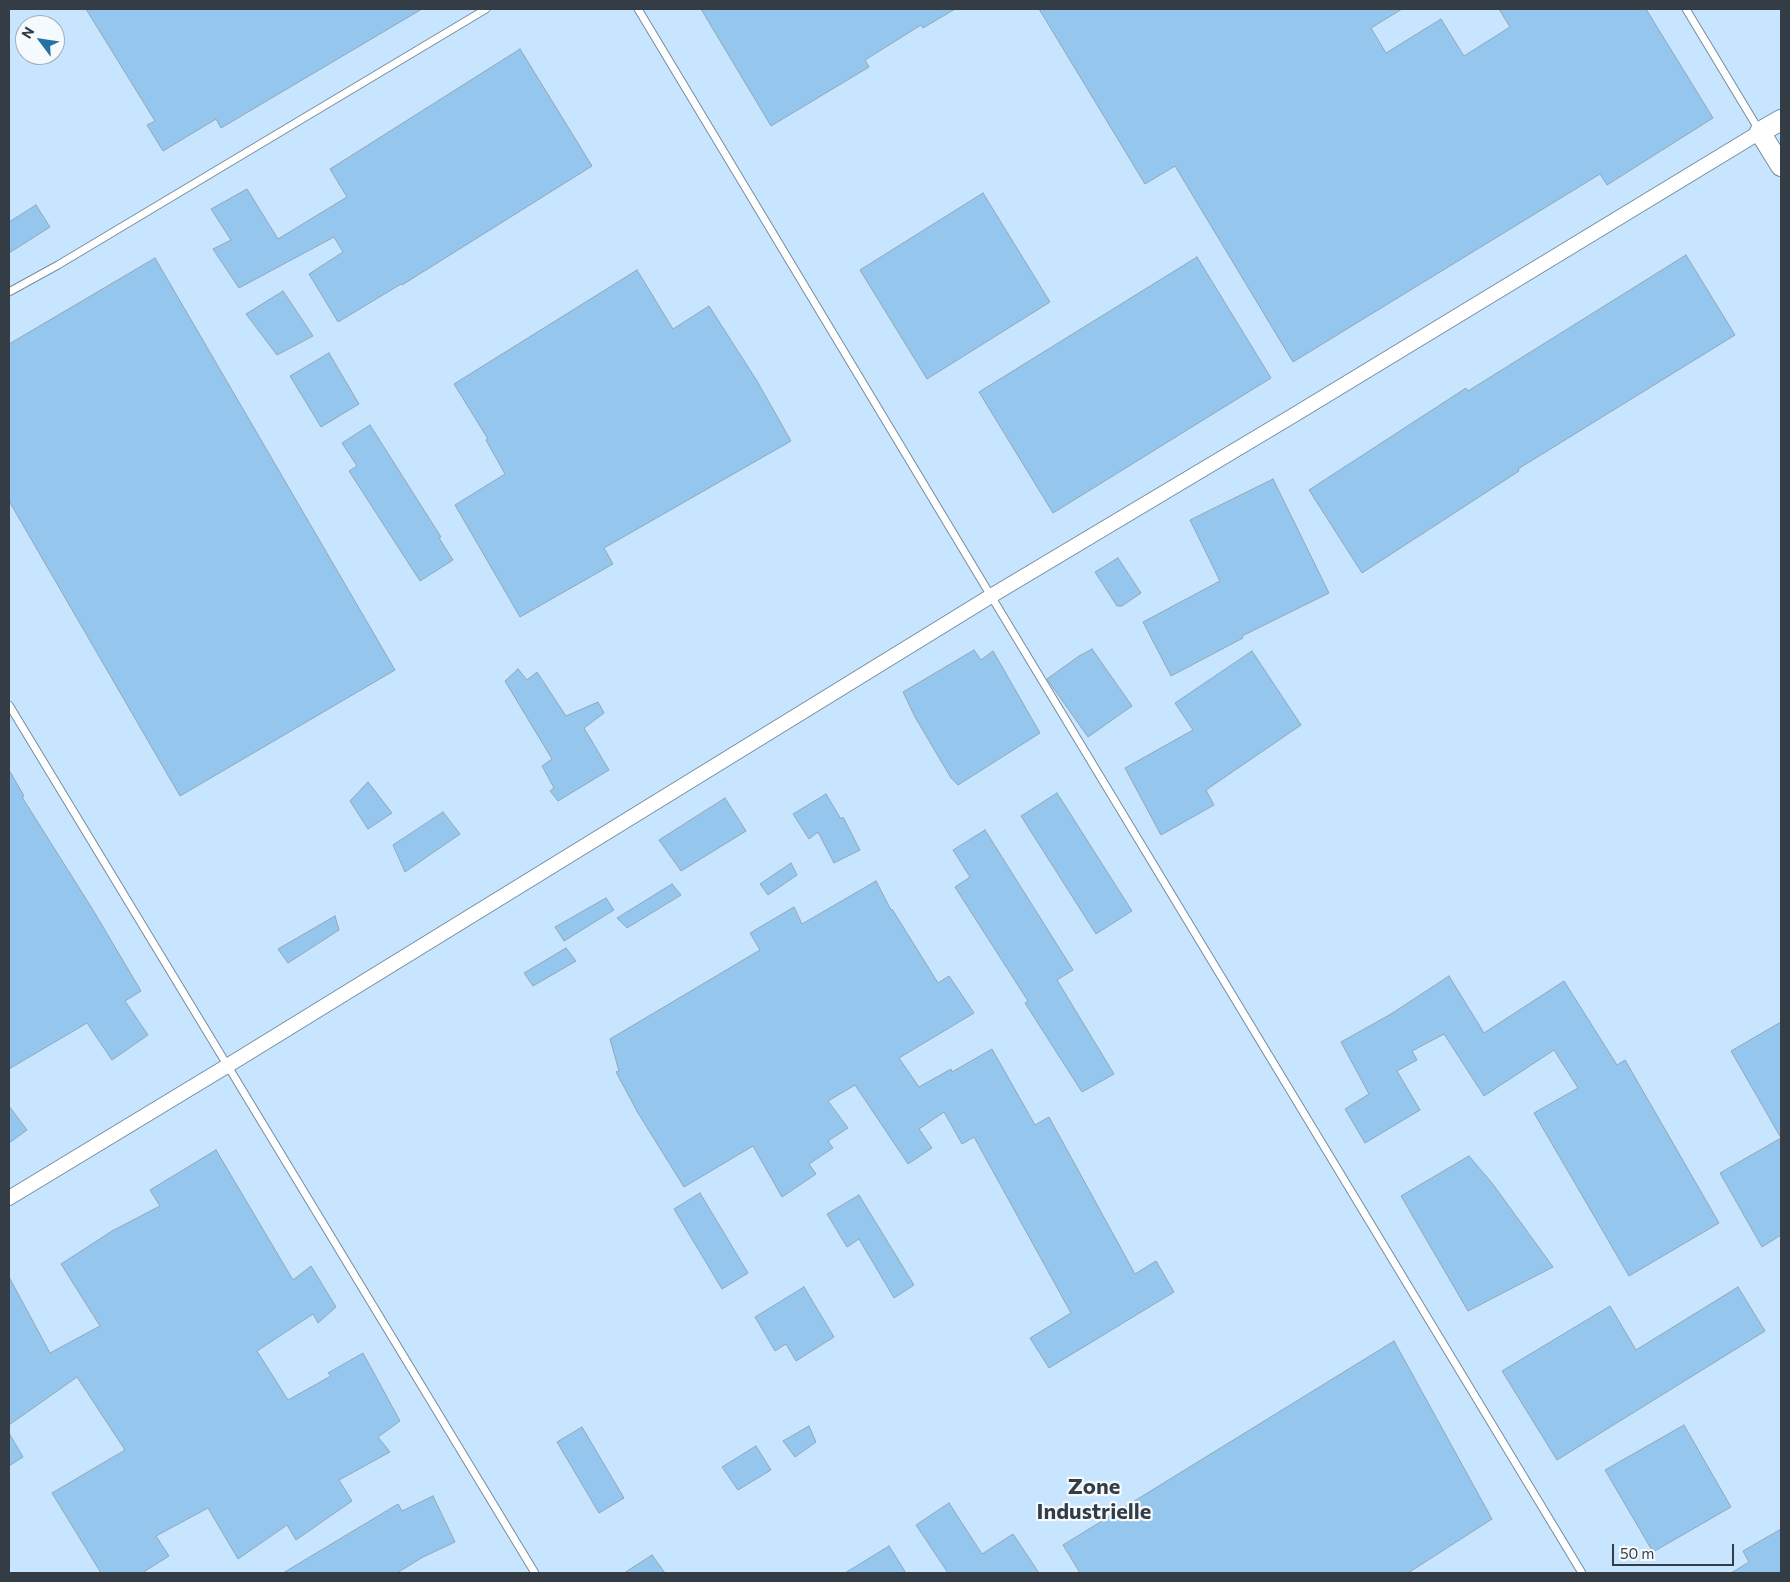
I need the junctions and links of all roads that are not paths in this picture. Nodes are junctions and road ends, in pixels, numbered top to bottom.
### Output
1 (486, 9) edge
2 (638, 9) edge
3 (1686, 9) edge
4 (1781, 120) edge
5 (1760, 132) junction
6 (1781, 166) edge
7 (9, 292) edge
8 (990, 596) junction
9 (9, 705) edge
10 (227, 1066) junction
11 (9, 1198) edge
12 (536, 1573) edge
13 (1582, 1573) edge

1 - 7 lane
2 - 8 lane
3 - 5 lane
4 - 5 street
5 - 6 street
5 - 8 street
8 - 10 street
8 - 13 lane
9 - 10 lane
10 - 11 street
10 - 12 lane

